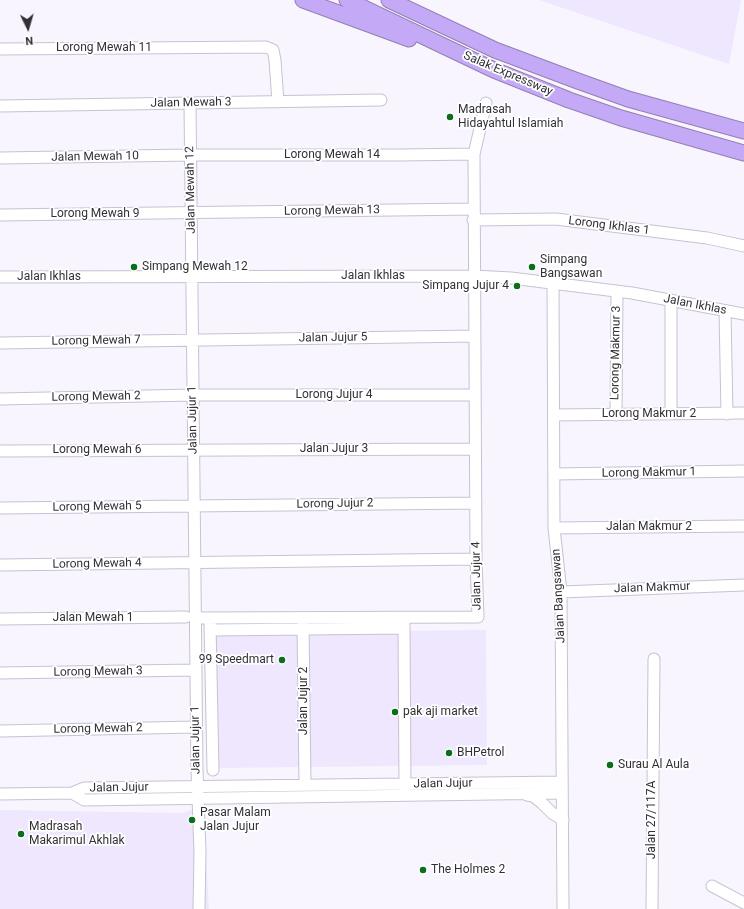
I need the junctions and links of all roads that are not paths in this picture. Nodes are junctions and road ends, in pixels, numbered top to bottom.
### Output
1 (303, 0) edge
2 (347, 0) edge
3 (389, 0) edge
4 (413, 0) edge
5 (0, 49) edge
6 (495, 50) junction
7 (494, 70) junction
8 (381, 100) dead end
9 (278, 102) junction
10 (190, 103) junction
11 (486, 103) dead end
12 (0, 106) edge
13 (744, 131) edge
14 (744, 153) edge
15 (474, 154) junction
16 (190, 155) junction
17 (0, 158) edge
18 (191, 214) junction
19 (0, 215) edge
20 (473, 215) junction
21 (744, 246) edge
22 (474, 276) junction
23 (0, 277) edge
24 (192, 277) junction
25 (553, 282) junction
26 (617, 291) junction
27 (671, 300) junction
28 (725, 311) junction
29 (744, 314) edge
30 (474, 336) junction
31 (192, 340) junction
32 (0, 342) edge
33 (475, 394) junction
34 (193, 395) junction
35 (0, 399) edge
36 (671, 414) junction
37 (727, 414) junction
38 (744, 414) edge
39 (554, 415) junction
40 (616, 415) junction
41 (475, 449) junction
42 (193, 450) junction
43 (0, 451) edge
44 (744, 471) edge
45 (554, 474) junction
46 (476, 503) junction
47 (194, 505) junction
48 (0, 508) edge
49 (744, 526) edge
50 (554, 528) junction
51 (476, 559) junction
52 (194, 563) junction
53 (0, 565) edge
54 (744, 585) edge
55 (561, 592) junction
56 (190, 618) junction
57 (210, 618) junction
58 (303, 618) junction
59 (0, 619) edge
60 (404, 622) junction
61 (303, 629) junction
62 (210, 630) junction
63 (654, 659) dead end
64 (196, 670) junction
65 (0, 673) edge
66 (196, 727) junction
67 (0, 731) edge
68 (213, 770) dead end
69 (305, 785) junction
70 (562, 787) junction
71 (405, 790) junction
72 (197, 792) junction
73 (0, 794) edge
74 (524, 794) junction
75 (562, 820) junction
76 (712, 886) dead end
77 (563, 897) junction
78 (744, 904) edge
79 (199, 909) edge
80 (554, 909) edge
81 (563, 909) edge
82 (569, 909) edge
83 (652, 909) edge

1 - 7 highway
2 - 7 highway, Salak Expressway
3 - 6 highway, Salak Expressway
4 - 6 highway
5 - 9 street, Lorong Mewah 11
6 - 13 highway, Salak Expressway
7 - 14 highway, Salak Expressway
8 - 9 street, Jalan Mewah 3
9 - 10 street, Jalan Mewah 3
10 - 12 street, Jalan Mewah 3
10 - 16 street, Jalan Mewah 12
11 - 15 street
15 - 16 street, Lorong Mewah 14
15 - 20 street
16 - 17 street, Jalan Mewah 10
16 - 18 street, Jalan Mewah 12
18 - 19 street, Lorong Mewah 9
18 - 20 street, Lorong Mewah 13
18 - 24 street, Jalan Mewah 12
20 - 21 street, Lorong Ikhlas 1
20 - 22 street
22 - 24 street, Jalan Ikhlas
22 - 25 street, Jalan Ikhlas
22 - 30 street, Jalan Jujur 4
23 - 24 street, Jalan Ikhlas
24 - 31 street, Jalan Jujur 1
25 - 26 street, Jalan Ikhlas
25 - 39 street, Jalan Bangsawan
26 - 27 street, Jalan Ikhlas
26 - 40 street, Lorong Makmur 3
27 - 28 street, Jalan Ikhlas
27 - 36 street
28 - 29 street, Jalan Ikhlas
28 - 37 street
30 - 31 street, Jalan Jujur 5
30 - 33 street, Jalan Jujur 4
31 - 32 street, Lorong Mewah 7
31 - 34 street, Jalan Jujur 1
33 - 34 street, Lorong Jujur 4
33 - 41 street, Jalan Jujur 4
34 - 35 street, Lorong Mewah 2
34 - 42 street, Jalan Jujur 1
36 - 37 street, Lorong Makmur 2
36 - 40 street, Lorong Makmur 2
37 - 38 street, Lorong Makmur 2
39 - 40 street, Lorong Makmur 2
39 - 45 street, Jalan Bangsawan
41 - 42 street, Jalan Jujur 3
41 - 46 street, Jalan Jujur 4
42 - 43 street, Lorong Mewah 6
42 - 47 street, Jalan Jujur 1
44 - 45 street, Lorong Makmur 1
45 - 50 street, Jalan Bangsawan
46 - 47 street, Lorong Jujur 2
46 - 51 street, Jalan Jujur 4
47 - 48 street, Lorong Mewah 5
47 - 52 street, Jalan Jujur 1
49 - 50 street, Jalan Makmur 2
50 - 55 street, Jalan Bangsawan
51 - 52 street
51 - 60 street, Jalan Jujur 4
52 - 53 street, Lorong Mewah 4
52 - 56 street, Jalan Jujur 1
54 - 55 street, Jalan Makmur
55 - 70 street, Jalan Bangsawan
56 - 57 street, Jalan Jujur 4
56 - 59 street, Jalan Mewah 1
56 - 64 street, Jalan Jujur 1
57 - 58 street, Jalan Jujur 4
57 - 62 street
58 - 60 street, Jalan Jujur 4
58 - 61 street, Jalan Jujur 2
60 - 61 street
60 - 71 street
61 - 62 street
61 - 69 street, Jalan Jujur 2
62 - 68 street
63 - 83 street, Jalan 27/117A
64 - 65 street, Lorong Mewah 3
64 - 66 street, Jalan Jujur 1
66 - 67 street, Lorong Mewah 2
66 - 72 street, Jalan Jujur 1
69 - 71 street, Jalan Jujur
69 - 72 street, Jalan Jujur
70 - 71 street, Jalan Jujur
70 - 74 street, Jalan Jujur
70 - 75 street, Jalan Bangsawan
71 - 72 street, Jalan Jujur
71 - 74 street, Jalan Jujur
72 - 73 street, Jalan Jujur
72 - 79 street, Jalan Jujur 1
74 - 75 street
75 - 77 street, Jalan Bangsawan
76 - 78 street
77 - 80 street
77 - 81 street, Jalan Bangsawan
77 - 82 street

